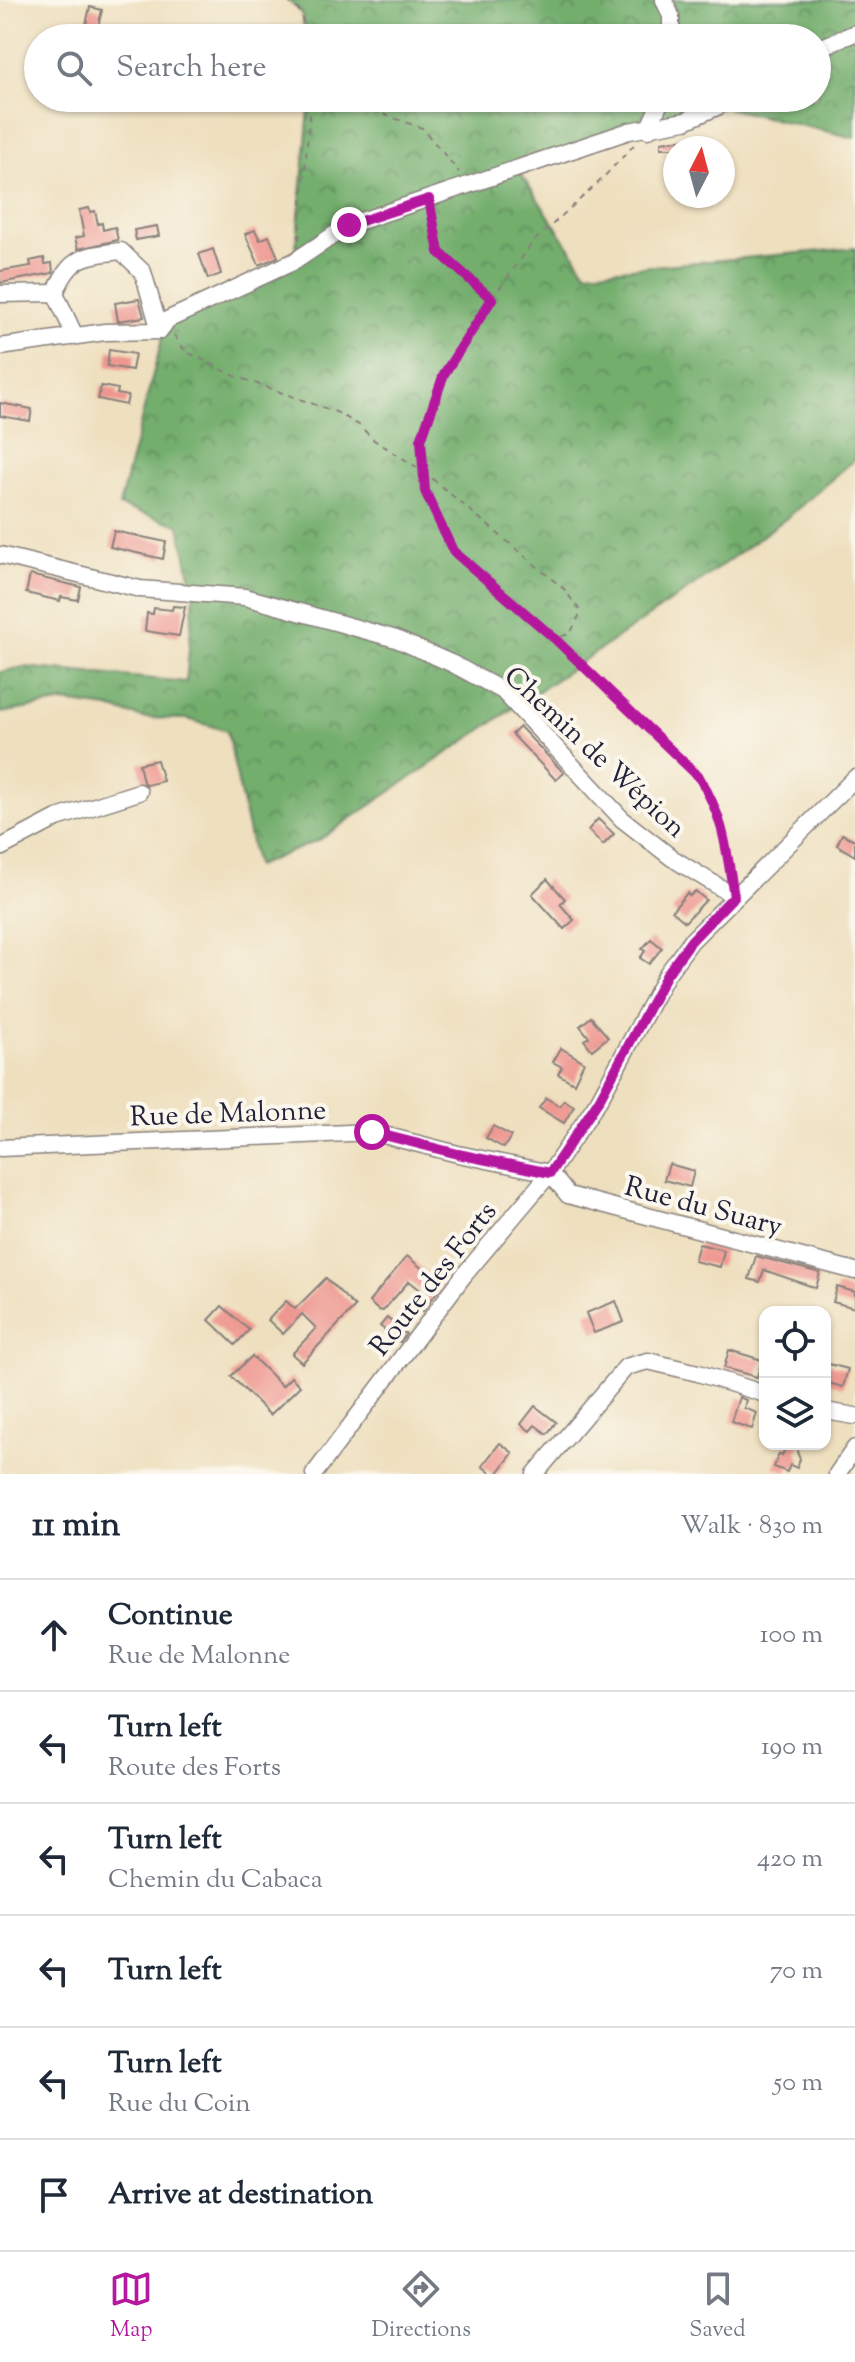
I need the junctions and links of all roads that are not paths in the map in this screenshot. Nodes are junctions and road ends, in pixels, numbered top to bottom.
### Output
1 (664, 0) edge
2 (671, 24) edge
3 (855, 33) edge
4 (831, 43) edge
5 (656, 112) edge
6 (705, 112) edge
7 (648, 130) junction
8 (55, 293) junction
9 (0, 294) edge
10 (163, 326) junction
11 (75, 336) junction
12 (0, 347) edge
13 (0, 555) edge
14 (855, 778) edge
15 (139, 792) dead end
16 (0, 848) edge
17 (734, 896) junction
18 (0, 1148) edge
19 (550, 1173) junction
20 (855, 1271) edge
21 (759, 1392) edge
22 (831, 1412) edge
23 (855, 1416) edge
24 (855, 1448) edge
25 (314, 1474) edge
26 (535, 1474) edge
27 (837, 1474) edge

1 - 2 street
3 - 4 street
5 - 7 street
6 - 7 street
7 - 10 street
8 - 9 street
8 - 10 street
8 - 11 street
10 - 11 street
11 - 12 street
13 - 17 street, Chemin de Wépion
14 - 17 street, Route des Forts
15 - 16 street
17 - 19 street, Route des Forts
18 - 19 street, Rue de Malonne
19 - 20 street, Rue du Suary
19 - 25 street, Route des Forts
21 - 26 street
22 - 23 street
24 - 27 street

